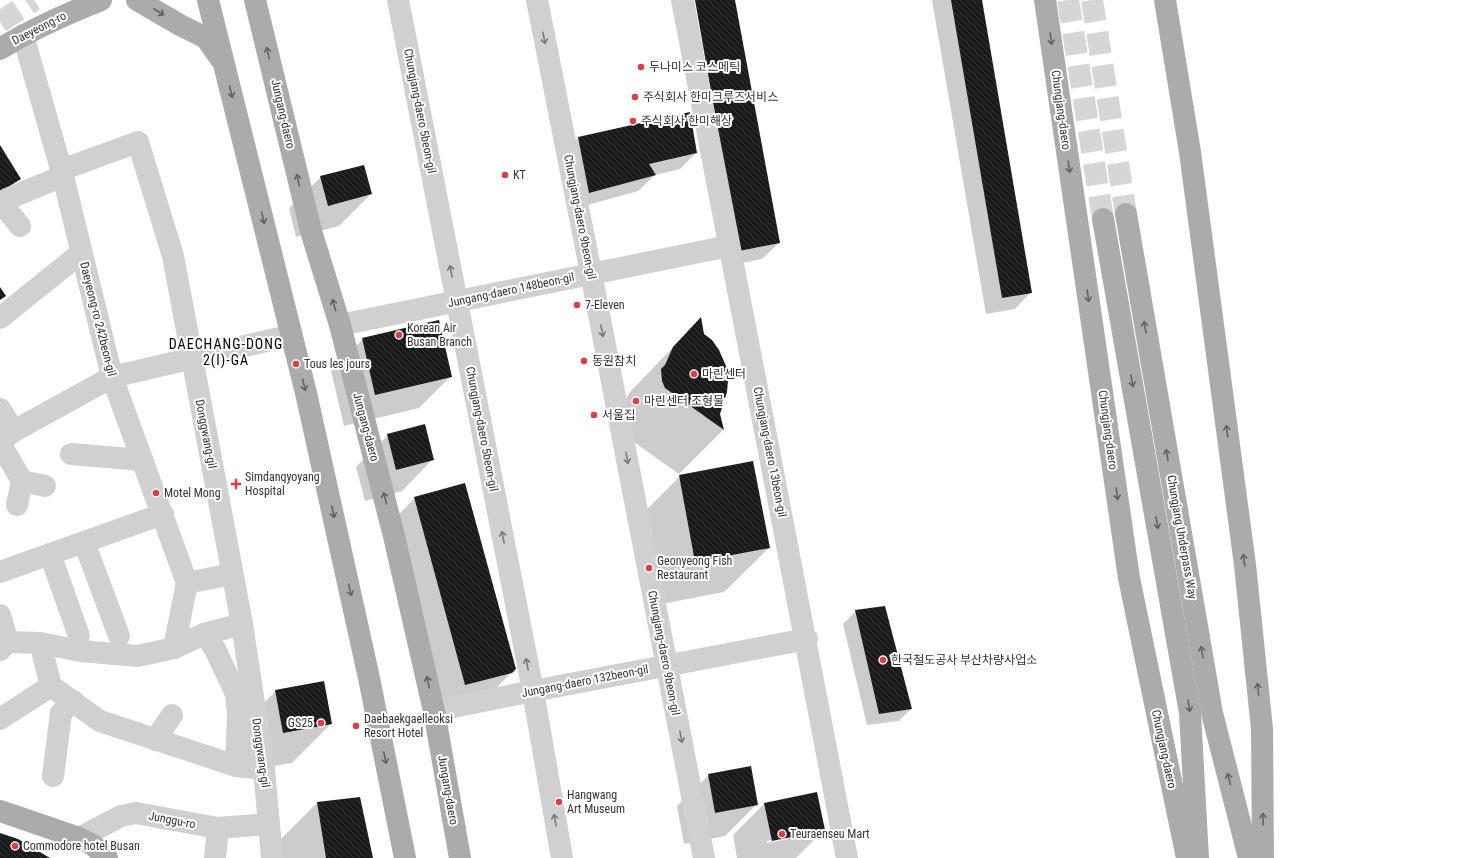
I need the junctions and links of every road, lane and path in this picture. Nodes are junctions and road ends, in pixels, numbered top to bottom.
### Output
1 (100, 0) edge
2 (137, 0) edge
3 (208, 0) edge
4 (255, 0) edge
5 (270, 0) edge
6 (398, 0) edge
7 (536, 0) edge
8 (682, 0) edge
9 (1045, 0) edge
10 (1165, 0) edge
11 (261, 24) junction
12 (24, 34) junction
13 (0, 49) edge
14 (224, 63) junction
15 (62, 173) junction
16 (1126, 214) tunnel mouth
17 (1103, 219) tunnel mouth
18 (20, 226) dead end
19 (728, 246) junction
20 (81, 253) junction
21 (591, 273) junction
22 (457, 301) junction
23 (0, 318) edge
24 (340, 325) junction
25 (292, 334) junction
26 (192, 358) junction
27 (112, 378) junction
28 (0, 409) edge
29 (5, 438) edge
30 (71, 454) dead end
31 (142, 460) junction
32 (22, 481) junction
33 (45, 486) dead end
34 (16, 505) dead end
35 (163, 514) junction
36 (84, 542) junction
37 (50, 554) junction
38 (0, 572) edge
39 (232, 574) junction
40 (187, 582) junction
41 (0, 615) edge
42 (242, 624) junction
43 (204, 634) junction
44 (79, 636) dead end
45 (119, 636) dead end
46 (807, 639) junction
47 (3, 643) edge
48 (40, 643) junction
49 (174, 648) junction
50 (667, 666) junction
51 (51, 686) junction
52 (532, 691) junction
53 (73, 701) junction
54 (434, 711) junction
55 (172, 715) dead end
56 (0, 719) edge
57 (155, 740) junction
58 (236, 766) junction
59 (264, 770) junction
60 (53, 776) dead end
61 (0, 811) edge
62 (269, 824) junction
63 (218, 828) junction
64 (80, 838) junction
65 (107, 858) edge
66 (215, 858) edge
67 (272, 858) edge
68 (405, 858) edge
69 (460, 858) edge
70 (562, 858) edge
71 (704, 858) edge
72 (847, 858) edge
73 (1187, 858) edge
74 (1198, 858) edge
75 (1249, 858) edge
76 (1263, 858) edge

1 - 12 main road, Daeyeong-ro
2 -> 14 main road
3 - 14 main road
4 - 11 main road, Jungang-daero
5 - 11 main road
22 -> 6 street, Chungjang-daero 5beon-gil
7 -> 21 street, Chungjang-daero 9beon-gil
8 - 19 street, Chungjang-daero 13beon-gil
9 -> 73 main road, Chungjang-daero
76 -> 10 main road
24 -> 11 main road, Jungang-daero
12 - 13 main road, Daeyeong-ro
12 - 15 street, Daeyeong-ro 242beon-gil
14 -> 25 main road
15 - 18 street
15 - 20 street, Daeyeong-ro 242beon-gil
15 - 26 street, Donggwang-gil
75 -> 16 main road, Chungjang Underpass Way
17 -> 74 main road, Chungjang Underpass Way
19 - 21 street, Jungang-daero 148beon-gil
19 - 46 street, Chungjang-daero 13beon-gil
20 - 23 street
20 - 27 street, Daeyeong-ro 242beon-gil
21 - 22 street, Jungang-daero 148beon-gil
21 -> 50 street, Chungjang-daero 9beon-gil
22 - 24 street, Jungang-daero 148beon-gil
52 -> 22 street, Chungjang-daero 5beon-gil
54 -> 24 main road, Jungang-daero
25 - 26 street
25 -> 68 main road
26 - 27 street
26 - 39 street, Donggwang-gil
27 - 29 street
27 - 31 street, Daeyeong-ro 242beon-gil
28 - 29 street
29 - 32 street
30 - 31 street
31 - 35 street, Daeyeong-ro 242beon-gil
32 - 33 street
32 - 34 street
35 - 36 street
35 - 40 street, Daeyeong-ro 242beon-gil
36 - 37 street
36 - 45 street
37 - 38 street
37 - 44 street
39 - 40 street
39 - 42 street, Donggwang-gil
40 - 49 street
41 - 47 street
42 - 43 street
42 - 59 street, Donggwang-gil
43 - 49 street
43 - 58 street
46 - 50 street, Jungang-daero 132beon-gil
46 - 72 street, Chungjang-daero 13beon-gil
47 - 48 street
48 - 49 street
48 - 51 street
50 - 52 street, Jungang-daero 132beon-gil
50 -> 71 street, Chungjang-daero 9beon-gil
51 - 53 street
51 - 56 street
52 - 54 street, Jungang-daero 132beon-gil
70 -> 52 street, Chungjang-daero 5beon-gil
53 - 57 street
53 - 60 street
54 - 69 main road, Jungang-daero
55 - 57 street
57 - 58 street
58 - 59 street
59 - 62 street, Donggwang-gil
61 - 64 main road
62 - 63 street, Junggu-ro
62 - 67 street, Donggwang-gil
63 - 64 street, Junggu-ro
63 - 66 street
64 - 65 main road

